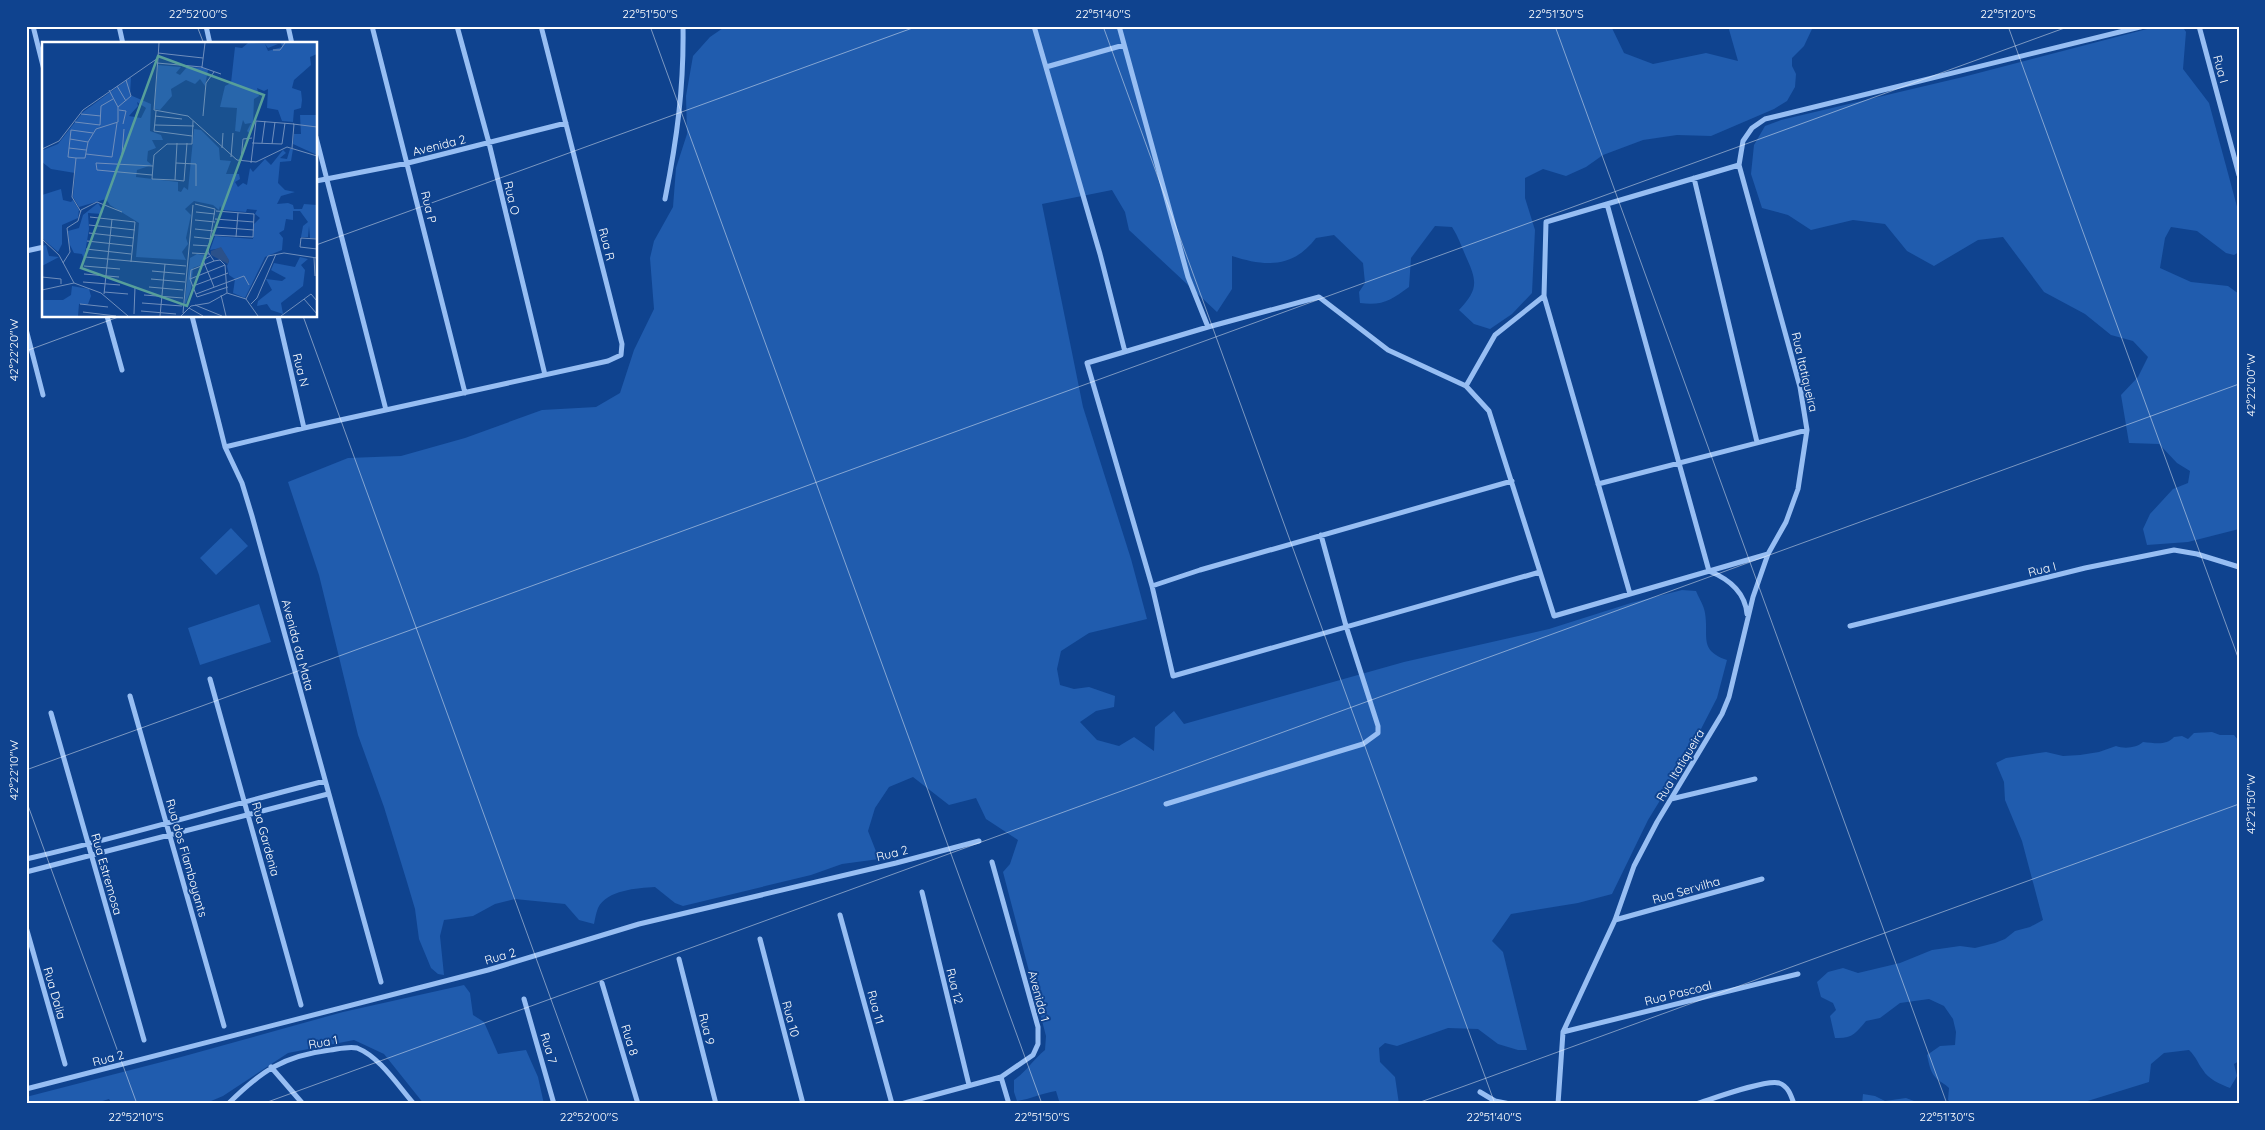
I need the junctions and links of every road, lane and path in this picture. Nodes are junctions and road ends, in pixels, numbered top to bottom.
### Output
1 (33, 26) edge
2 (119, 26) edge
3 (206, 26) edge
4 (288, 26) edge
5 (372, 26) edge
6 (457, 26) edge
7 (541, 26) edge
8 (683, 26) edge
9 (1034, 26) edge
10 (1119, 26) edge
11 (2144, 26) edge
12 (2199, 26) edge
13 (123, 42) edge
14 (210, 42) edge
15 (292, 42) edge
16 (1124, 45) junction
17 (42, 62) edge
18 (1046, 66) junction
19 (566, 123) junction
20 (489, 143) junction
21 (318, 145) edge
22 (408, 163) junction
23 (1739, 166) junction
24 (2239, 175) edge
25 (1694, 178) junction
26 (327, 179) junction
27 (318, 181) edge
28 (665, 199) dead end
29 (1607, 204) junction
30 (42, 247) edge
31 (26, 251) edge
32 (1544, 296) junction
33 (108, 318) edge
34 (193, 318) edge
35 (278, 318) edge
36 (1208, 328) junction
37 (26, 329) edge
38 (1125, 352) junction
39 (122, 370) dead end
40 (544, 375) junction
41 (1466, 386) junction
42 (466, 393) junction
43 (43, 395) dead end
44 (386, 410) junction
45 (304, 428) junction
46 (1807, 430) junction
47 (1757, 442) junction
48 (225, 447) junction
49 (1680, 465) junction
50 (1512, 481) junction
51 (1598, 484) junction
52 (1321, 535) junction
53 (1768, 554) junction
54 (2239, 566) edge
55 (1709, 571) junction
56 (1540, 572) junction
57 (1152, 586) junction
58 (1630, 594) junction
59 (1346, 626) junction
60 (1850, 626) dead end
61 (1743, 631) junction
62 (210, 679) dead end
63 (130, 696) dead end
64 (51, 713) dead end
65 (1754, 779) dead end
66 (325, 781) junction
67 (328, 794) junction
68 (1671, 800) junction
69 (246, 801) junction
70 (1166, 804) dead end
71 (249, 815) junction
72 (167, 824) junction
73 (170, 835) junction
74 (979, 841) dead end
75 (88, 845) junction
76 (92, 856) junction
77 (26, 859) edge
78 (992, 862) dead end
79 (26, 872) edge
80 (1762, 878) dead end
81 (922, 892) dead end
82 (840, 915) dead end
83 (1615, 920) junction
84 (26, 927) edge
85 (760, 939) dead end
86 (679, 959) dead end
87 (1798, 974) dead end
88 (381, 982) dead end
89 (602, 983) dead end
90 (524, 999) dead end
91 (301, 1005) dead end
92 (224, 1026) dead end
93 (1563, 1032) junction
94 (144, 1040) dead end
95 (65, 1064) dead end
96 (271, 1067) junction
97 (1001, 1077) junction
98 (969, 1085) junction
99 (26, 1089) edge
100 (1480, 1092) dead end
101 (921, 1101) edge
102 (228, 1104) edge
103 (303, 1104) edge
104 (414, 1104) edge
105 (554, 1104) edge
106 (638, 1104) edge
107 (716, 1104) edge
108 (803, 1104) edge
109 (892, 1104) edge
110 (901, 1104) edge
111 (1009, 1104) edge
112 (1510, 1104) edge
113 (1558, 1104) edge
114 (1696, 1104) edge
115 (1794, 1104) edge

1 - 17 street
2 - 13 street
3 - 14 street
4 - 15 street
5 - 22 street, Rua P
6 - 20 street, Rua O
7 - 19 street
8 - 28 street
9 - 18 street
10 - 16 street
11 - 23 street, Rua Itatiqueira
12 - 24 street, Rua I
16 - 18 street
16 - 36 street
18 - 38 street
19 - 20 street, Avenida 2
19 - 40 street, Rua R
20 - 22 street, Avenida 2
20 - 40 street, Rua O
21 - 26 street
22 - 26 street, Avenida 2
22 - 42 street, Rua P
23 - 25 street
23 - 46 street, Rua Itatiqueira
25 - 29 street
25 - 47 street
26 - 27 street, Avenida 2
26 - 44 street
29 - 32 street
29 - 49 street
30 - 31 street
32 - 41 street
32 - 51 street
33 - 39 street
34 - 48 street, Avenida da Mata
35 - 45 street, Rua N
36 - 38 street
36 - 41 street
37 - 43 street
38 - 57 street
40 - 42 street
41 - 50 street
42 - 44 street
44 - 45 street
45 - 48 street
46 - 47 street
46 - 53 street, Rua Itatiqueira
47 - 49 street
48 - 66 street, Avenida da Mata
49 - 51 street
49 - 55 street
50 - 52 street
50 - 56 street
51 - 58 street
52 - 57 street
52 - 59 street
53 - 55 street
53 - 61 street, Rua Itatiqueira
54 - 60 street, Rua I
55 - 58 street
55 - 61 street
56 - 58 street
56 - 59 street
57 - 59 street
59 - 70 street
61 - 68 street, Rua Itatiqueira
62 - 69 street, Rua Gardenia
63 - 72 street, Rua dos Flamboyants
64 - 75 street, Rua Estremosa
65 - 68 street
66 - 67 street, Avenida da Mata
66 - 69 street
67 - 71 street
67 - 88 street, Avenida da Mata
68 - 83 street, Rua Itatiqueira
69 - 71 street, Rua Gardenia
69 - 72 street
71 - 73 street
71 - 91 street, Rua Gardenia
72 - 73 street, Rua dos Flamboyants
72 - 75 street
73 - 76 street
73 - 92 street, Rua dos Flamboyants
74 - 99 street, Rua 2
75 - 76 street, Rua Estremosa
75 - 77 street
76 - 79 street
76 - 94 street, Rua Estremosa
78 - 97 street, Avenida 1
80 - 83 street, Rua Servilha
81 - 98 street, Rua 12
82 - 109 street, Rua 11
83 - 93 street, Rua Itatiqueira
84 - 95 street, Rua Dalia
85 - 108 street, Rua 10
86 - 107 street, Rua 9
87 - 93 street, Rua Pascoal
89 - 106 street, Rua 8
90 - 105 street, Rua 7
93 - 113 street, Rua Itatiqueira
96 - 102 street, Rua 1
96 - 103 street
96 - 104 street, Rua 1
97 - 98 street, Avenida 1
97 - 111 street
98 - 101 street, Avenida 1
100 - 112 street
101 - 110 street, Avenida 1
114 - 115 street

